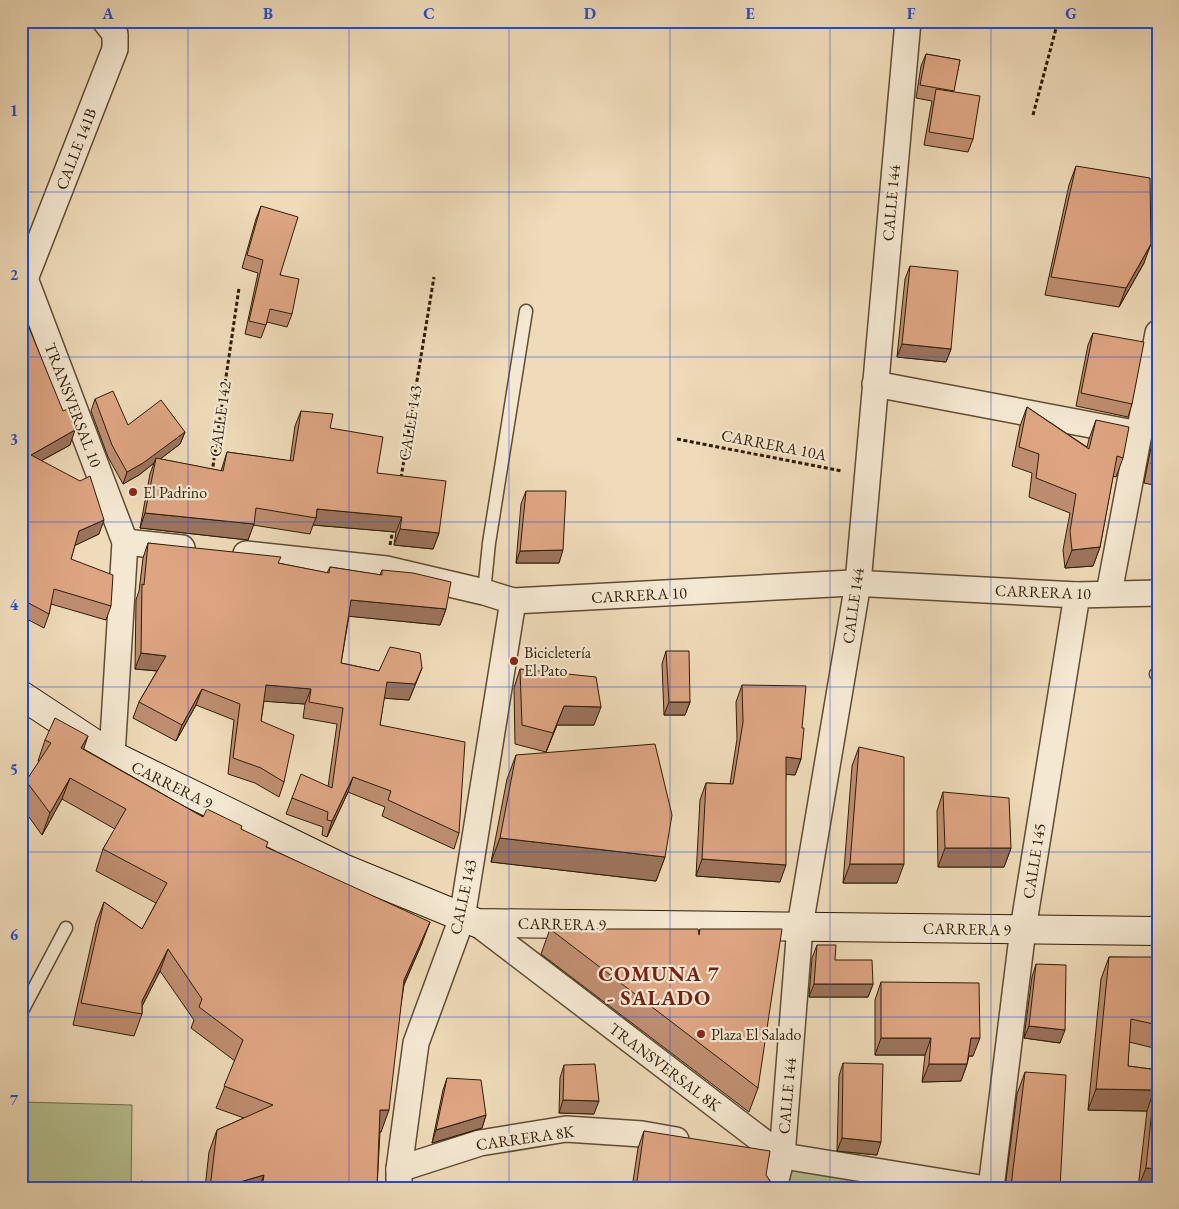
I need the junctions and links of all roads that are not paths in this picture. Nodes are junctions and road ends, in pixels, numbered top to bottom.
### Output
1 (106, 21) edge
2 (908, 21) edge
3 (23, 274) edge
4 (526, 311) dead end
5 (1158, 333) edge
6 (876, 384) junction
7 (1139, 434) junction
8 (125, 542) junction
9 (858, 584) junction
10 (484, 592) junction
11 (1109, 593) junction
12 (1158, 593) edge
13 (1077, 595) junction
14 (514, 601) junction
15 (21, 695) edge
16 (112, 755) junction
17 (470, 920) junction
18 (800, 926) junction
19 (66, 928) dead end
20 (1023, 929) junction
21 (1158, 931) edge
22 (21, 1013) edge
23 (696, 1143) edge
24 (734, 1149) edge
25 (782, 1156) junction
26 (399, 1178) edge
27 (774, 1188) edge
28 (980, 1188) edge
29 (990, 1188) edge

1 - 3 street, CALLE 141B
2 - 6 street, CALLE 144
3 - 8 street, TRANSVERSAL 10
4 - 10 lane
5 - 7 street
6 - 7 street
6 - 9 street, CALLE 144
7 - 11 street
8 - 10 street, CARRERA 10
8 - 16 street
9 - 13 street, CARRERA 10
9 - 14 street, CARRERA 10
9 - 18 street, CALLE 144
10 - 14 street, CARRERA 10
11 - 12 street, CARRERA 10
11 - 13 street, CARRERA 10
13 - 20 street, CALLE 145
14 - 17 street, CALLE 143
15 - 16 street, CARRERA 9
16 - 17 street, CARRERA 9
17 - 18 street, CARRERA 9
17 - 25 street, TRANSVERSAL 8K
17 - 26 street, CALLE 143
18 - 20 street, CARRERA 9
18 - 25 street, CALLE 144
19 - 22 lane
20 - 21 street, CARRERA 9
20 - 29 street, CALLE 145
23 - 26 street, CARRERA 8K
24 - 25 street
25 - 27 street, CALLE 144
25 - 28 street

